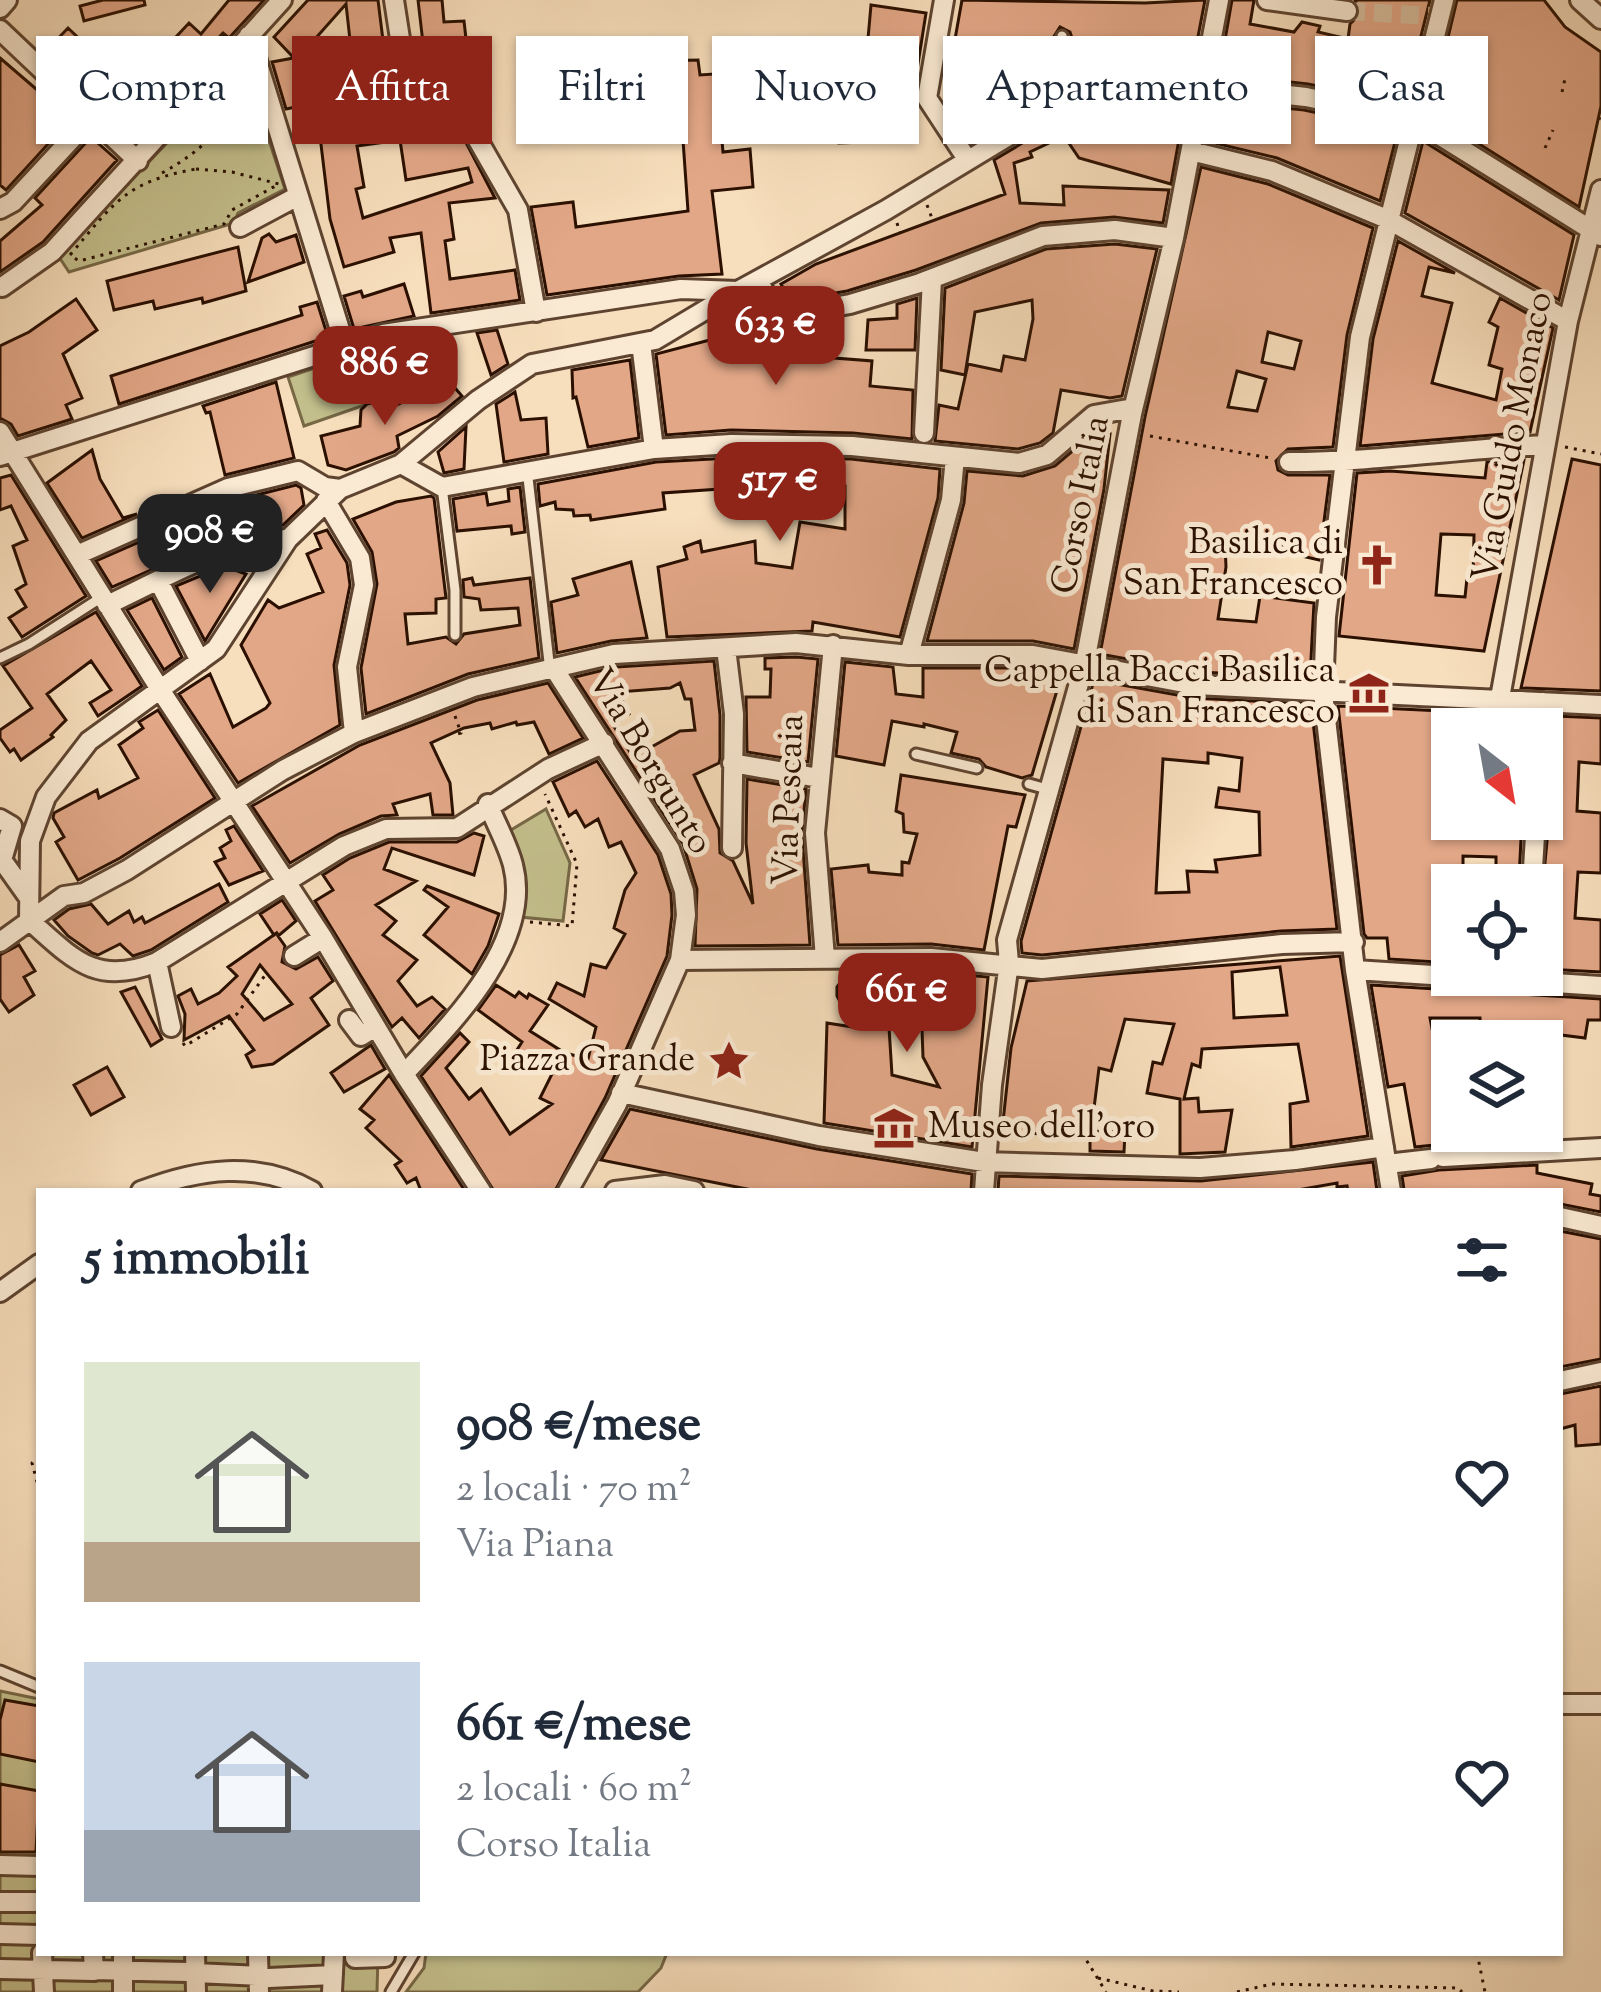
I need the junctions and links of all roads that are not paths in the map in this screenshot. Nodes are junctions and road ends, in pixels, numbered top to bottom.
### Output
1 (7, 0) edge
2 (282, 0) edge
3 (394, 0) edge
4 (944, 0) edge
5 (1219, 0) edge
6 (1580, 0) edge
7 (1280, 1) edge
8 (0, 8) edge
9 (1347, 11) dead end
10 (1601, 19) edge
11 (0, 30) edge
12 (249, 35) junction
13 (1213, 36) edge
14 (36, 64) edge
15 (67, 144) edge
16 (120, 144) edge
17 (993, 144) edge
18 (1192, 144) edge
19 (1408, 144) edge
20 (1453, 144) edge
21 (1191, 151) junction
22 (967, 159) junction
23 (138, 161) junction
24 (1601, 190) edge
25 (298, 196) junction
26 (0, 209) edge
27 (1387, 219) junction
28 (240, 227) dead end
29 (1596, 233) edge
30 (1174, 238) junction
31 (932, 279) junction
32 (759, 282) junction
33 (2, 287) edge
34 (738, 291) junction
35 (536, 312) junction
36 (1567, 331) junction
37 (640, 343) junction
38 (345, 346) junction
39 (1132, 419) junction
40 (0, 432) edge
41 (924, 444) junction
42 (1545, 445) junction
43 (653, 449) junction
44 (7, 454) edge
45 (955, 457) junction
46 (1289, 462) road end
47 (1344, 462) junction
48 (401, 464) junction
49 (527, 469) junction
50 (442, 487) junction
51 (333, 495) junction
52 (289, 539) junction
53 (77, 556) junction
54 (159, 582) junction
55 (105, 601) junction
56 (455, 635) dead end
57 (833, 645) junction
58 (726, 648) junction
59 (909, 655) junction
60 (0, 658) edge
61 (200, 661) junction
62 (1084, 662) junction
63 (552, 670) junction
64 (161, 692) junction
65 (1323, 693) junction
66 (1500, 698) junction
67 (1543, 702) junction
68 (1601, 705) edge
69 (1543, 708) edge
70 (354, 733) junction
71 (604, 743) junction
72 (916, 754) dead end
73 (732, 764) junction
74 (976, 768) dead end
75 (819, 778) junction
76 (233, 801) junction
77 (488, 804) junction
78 (0, 819) edge
79 (731, 848) dead end
80 (286, 884) junction
81 (29, 898) junction
82 (28, 920) junction
83 (323, 938) junction
84 (0, 941) edge
85 (1354, 942) junction
86 (294, 956) dead end
87 (825, 958) junction
88 (680, 960) junction
89 (157, 962) junction
90 (1009, 963) junction
91 (1355, 970) junction
92 (1431, 974) edge
93 (1563, 982) edge
94 (1601, 986) edge
95 (349, 1020) dead end
96 (171, 1027) road end
97 (375, 1027) junction
98 (404, 1073) junction
99 (621, 1093) junction
100 (1601, 1148) edge
101 (1386, 1155) junction
102 (984, 1162) junction
103 (151, 1188) edge
104 (307, 1188) edge
105 (479, 1188) edge
106 (571, 1188) edge
107 (640, 1188) edge
108 (680, 1188) edge
109 (984, 1188) edge
110 (1391, 1188) edge
111 (1563, 1218) edge
112 (1601, 1226) edge
113 (36, 1266) edge
114 (0, 1292) edge
115 (1601, 1372) edge
116 (1563, 1380) edge
117 (0, 1671) edge
118 (36, 1686) edge
119 (1563, 1704) edge
120 (1601, 1704) edge
121 (0, 1865) edge
122 (36, 1865) edge
123 (0, 1902) edge
124 (36, 1902) edge
125 (0, 1934) edge
126 (36, 1935) edge
127 (356, 1956) edge
128 (385, 1956) edge
129 (412, 1956) edge
130 (42, 1961) edge
131 (123, 1962) edge
132 (93, 1965) edge
133 (0, 1970) edge
134 (191, 1972) edge
135 (333, 1984) edge
136 (264, 1985) edge
137 (44, 1992) edge
138 (94, 1992) edge
139 (123, 1992) edge
140 (391, 1992) edge

1 - 8 street
2 - 12 street
3 - 35 street
4 - 22 street
5 - 13 street, Corso Italia
6 - 10 street
7 - 9 street
11 - 14 street
12 - 23 street
12 - 25 street
15 - 26 street
16 - 23 street
17 - 22 street
18 - 21 street, Corso Italia
19 - 27 street
20 - 29 street
21 - 27 street
21 - 30 street, Corso Italia
22 - 32 street
23 - 33 street
24 - 29 street, Via Guido Monaco
25 - 28 street
25 - 38 street
27 - 36 street
27 - 47 street
29 - 36 street, Via Guido Monaco
30 - 31 street
30 - 39 street, Corso Italia
31 - 32 street
31 - 41 street
32 - 34 street
34 - 35 street
34 - 37 street
35 - 38 street
36 - 42 street, Via Guido Monaco
37 - 43 street
37 - 48 street
38 - 44 street
39 - 45 street
39 - 62 street, Corso Italia
40 - 44 street
41 - 43 street
41 - 45 street
42 - 47 street
42 - 66 street, Via Guido Monaco
43 - 49 street
44 - 53 street
45 - 59 street
46 - 47 street
47 - 65 street
48 - 50 street
48 - 51 street
49 - 50 street
49 - 63 lane
50 - 56 lane
51 - 52 street
51 - 53 street
51 - 70 street
52 - 54 street
52 - 61 street
53 - 55 street
54 - 55 street
54 - 61 street
55 - 60 lane
55 - 64 street
57 - 58 street
57 - 59 street
57 - 75 street, Via Pescaia
58 - 63 street
58 - 73 street
59 - 62 street
61 - 64 street
62 - 65 street
62 - 90 street, Corso Italia
63 - 70 street
63 - 71 street, Via Borgunto
64 - 76 street
64 - 81 street
65 - 66 street
65 - 85 street
66 - 67 street
67 - 68 street
67 - 69 street
70 - 76 street
71 - 77 street
71 - 88 street, Via Borgunto
72 - 74 lane
73 - 75 street
73 - 79 street
75 - 87 street, Via Pescaia
76 - 80 street
76 - 82 street
77 - 80 street
77 - 98 street
78 - 81 street
80 - 83 street
80 - 89 street
81 - 82 street
82 - 84 street
82 - 89 street
83 - 86 street
83 - 97 street
85 - 90 street
85 - 91 street
87 - 88 street
87 - 90 street
88 - 99 street
89 - 96 street
90 - 102 street, Corso Italia
91 - 92 street
91 - 101 street
93 - 94 street
95 - 97 street
97 - 98 street
98 - 105 street
99 - 102 street
99 - 106 street
100 - 101 street
101 - 102 street
101 - 110 street
102 - 109 street, Corso Italia
103 - 104 street
107 - 108 street
111 - 112 street
113 - 114 street
115 - 116 street
117 - 118 lane
119 - 120 street
121 - 122 street
123 - 124 street
125 - 126 street
127 - 128 street
129 - 140 lane
130 - 132 street
130 - 133 street
130 - 137 street
131 - 132 street
131 - 134 street
131 - 139 street
132 - 138 street
134 - 136 street
135 - 136 street

